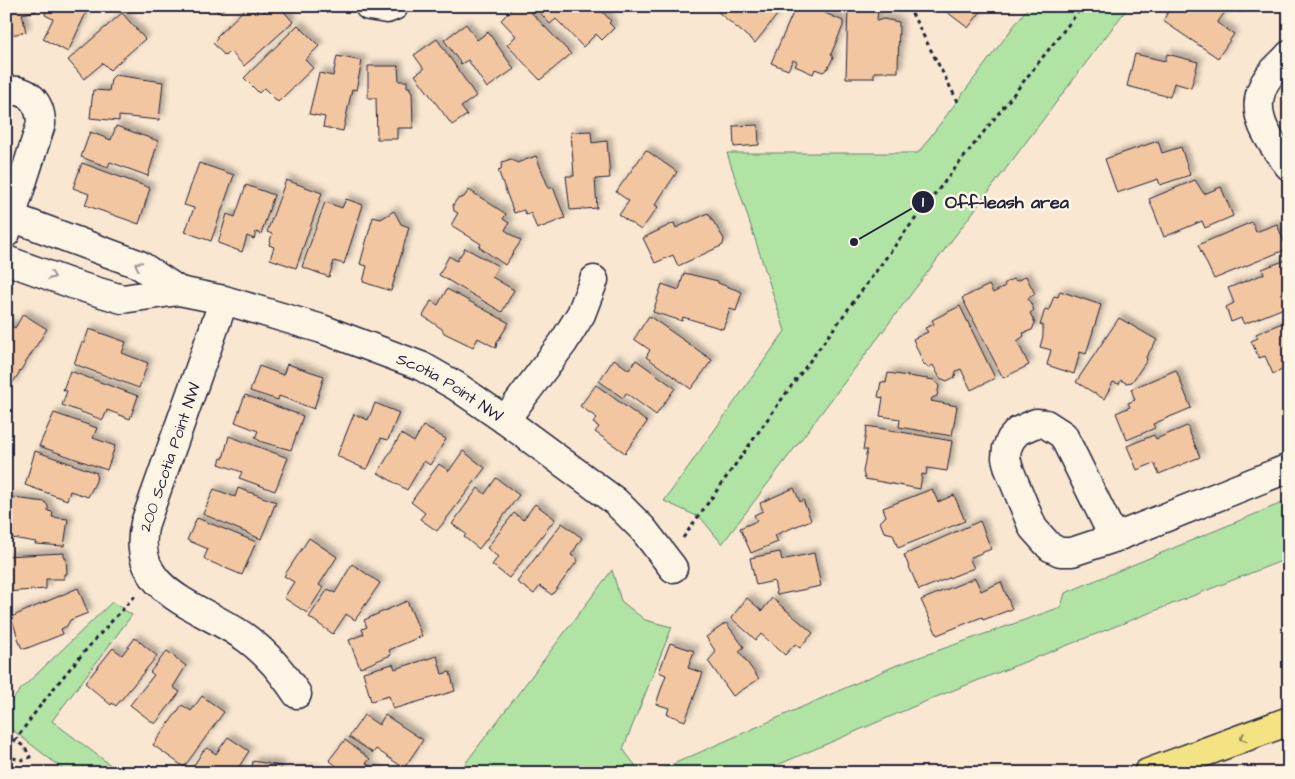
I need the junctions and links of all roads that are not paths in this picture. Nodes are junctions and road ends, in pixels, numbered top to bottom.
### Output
1 (368, 6) edge
2 (394, 6) edge
3 (1289, 55) edge
4 (6, 92) edge
5 (1289, 166) edge
6 (8, 222) edge
7 (6, 260) edge
8 (594, 280) dead end
9 (178, 291) junction
10 (224, 300) junction
11 (505, 420) junction
12 (1289, 468) edge
13 (1114, 538) junction
14 (670, 565) road end
15 (297, 694) dead end
16 (1289, 721) edge
17 (1148, 773) edge

1 - 2 street
3 - 5 street
4 - 6 street
9 -> 6 street, Scotia Point NW
7 -> 9 street, Scotia Point NW
8 - 11 street
9 - 10 street, Scotia Point NW
10 - 11 street, Scotia Point NW
10 - 15 street, 200 Scotia Point NW
11 - 14 street, Scotia Point NW
12 - 13 street
13 - 13 street
16 -> 17 highway

